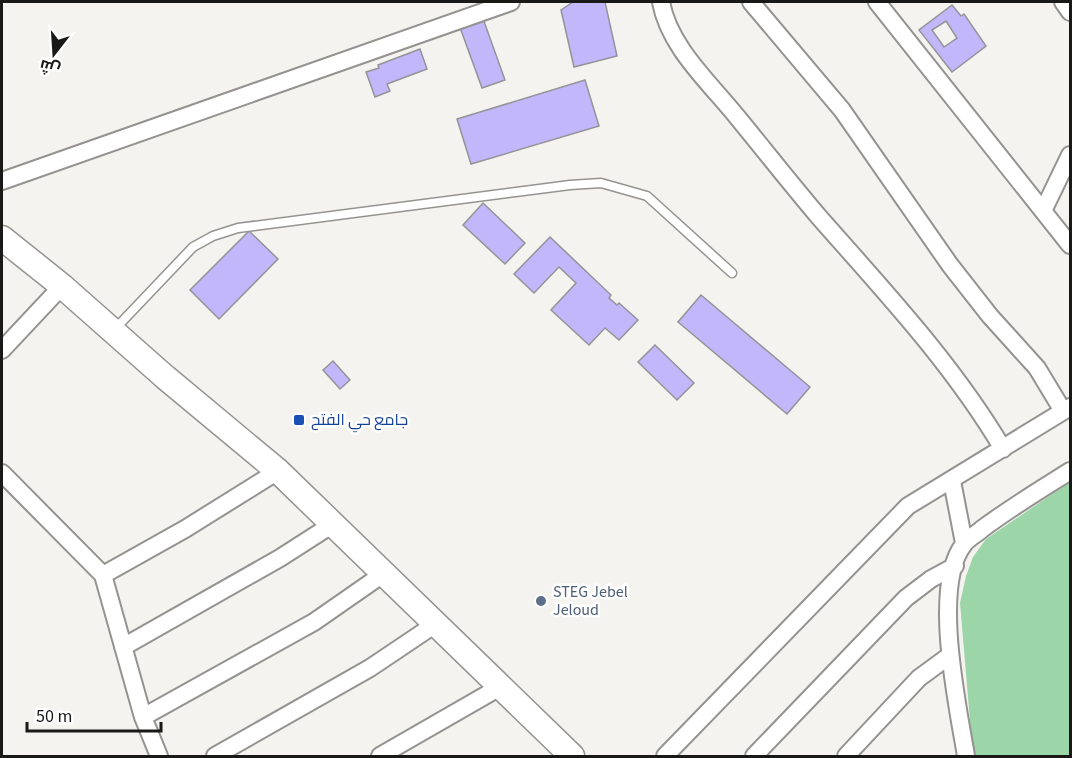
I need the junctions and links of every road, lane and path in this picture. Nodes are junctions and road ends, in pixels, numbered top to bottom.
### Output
1 (512, 2) edge
2 (661, 2) edge
3 (751, 2) edge
4 (877, 2) edge
5 (1063, 2) edge
6 (1071, 12) edge
7 (1071, 155) edge
8 (2, 181) edge
9 (1043, 211) junction
10 (2, 238) edge
11 (1071, 245) edge
12 (732, 273) dead end
13 (62, 286) junction
14 (114, 331) junction
15 (2, 350) edge
16 (1067, 409) edge
17 (1003, 449) junction
18 (278, 471) junction
19 (1071, 471) edge
20 (2, 473) edge
21 (952, 481) junction
22 (333, 524) junction
23 (964, 543) junction
24 (955, 566) junction
25 (383, 574) junction
26 (103, 575) junction
27 (437, 623) junction
28 (123, 647) junction
29 (949, 656) junction
30 (500, 687) junction
31 (144, 717) junction
32 (159, 756) edge
33 (215, 756) edge
34 (380, 756) edge
35 (572, 756) edge
36 (665, 756) edge
37 (754, 756) edge
38 (846, 756) edge
39 (966, 756) edge

1 - 8 street
2 - 17 street
3 - 16 street
4 - 9 street
5 - 6 street
7 - 9 street
9 - 11 street
10 - 13 main road
12 - 14 lane
13 - 14 main road
13 - 15 street
14 - 18 main road
16 - 17 street
17 - 21 street
18 - 22 main road
18 - 26 street
19 - 23 street
20 - 26 street
21 - 23 street
21 - 36 street
22 - 25 main road
22 - 28 street
23 - 24 street
24 - 29 street
24 - 37 street
25 - 27 main road
25 - 31 street
26 - 28 street
27 - 30 main road
27 - 33 street
28 - 31 street
29 - 38 street
29 - 39 street
30 - 34 street
30 - 35 main road
31 - 32 street

